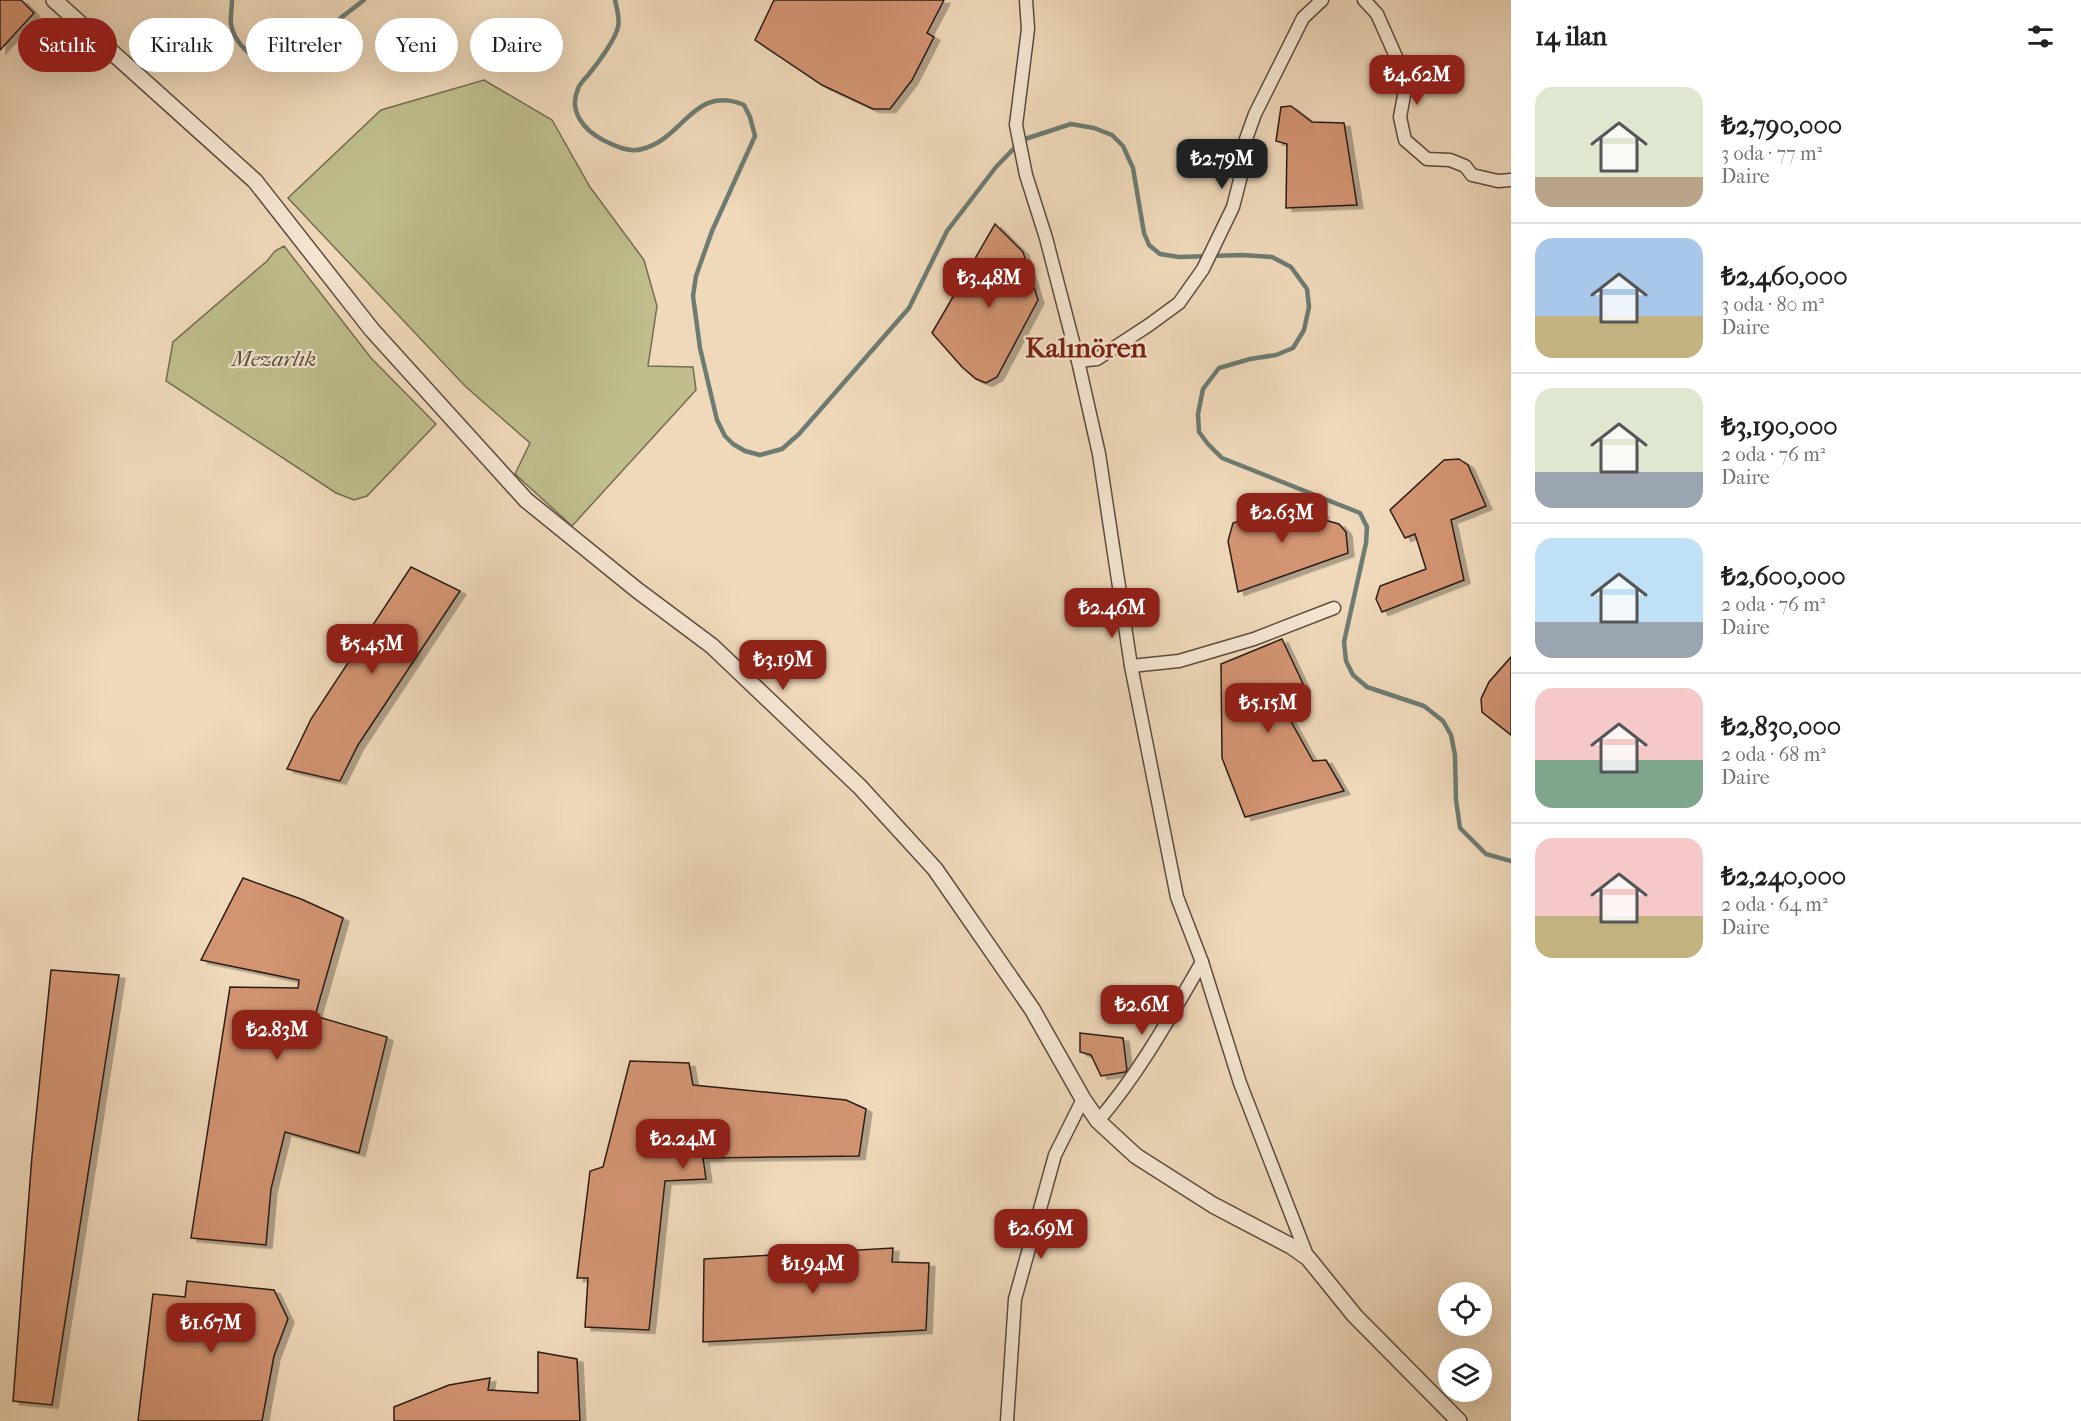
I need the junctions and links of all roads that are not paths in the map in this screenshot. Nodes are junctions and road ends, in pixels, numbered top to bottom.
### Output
1 (54, 0) edge
2 (1026, 0) edge
3 (1322, 0) edge
4 (1364, 0) edge
5 (1511, 180) edge
6 (1078, 361) junction
7 (1334, 608) dead end
8 (1131, 666) junction
9 (1203, 962) junction
10 (1083, 1099) junction
11 (1098, 1121) junction
12 (1308, 1258) junction
13 (1007, 1421) edge
14 (1459, 1421) edge

1 - 10 street
2 - 6 street
3 - 6 street
4 - 5 street
6 - 8 street
7 - 8 street
8 - 9 street
9 - 11 street
9 - 12 street
10 - 11 street
10 - 13 street
11 - 12 street
12 - 14 street

